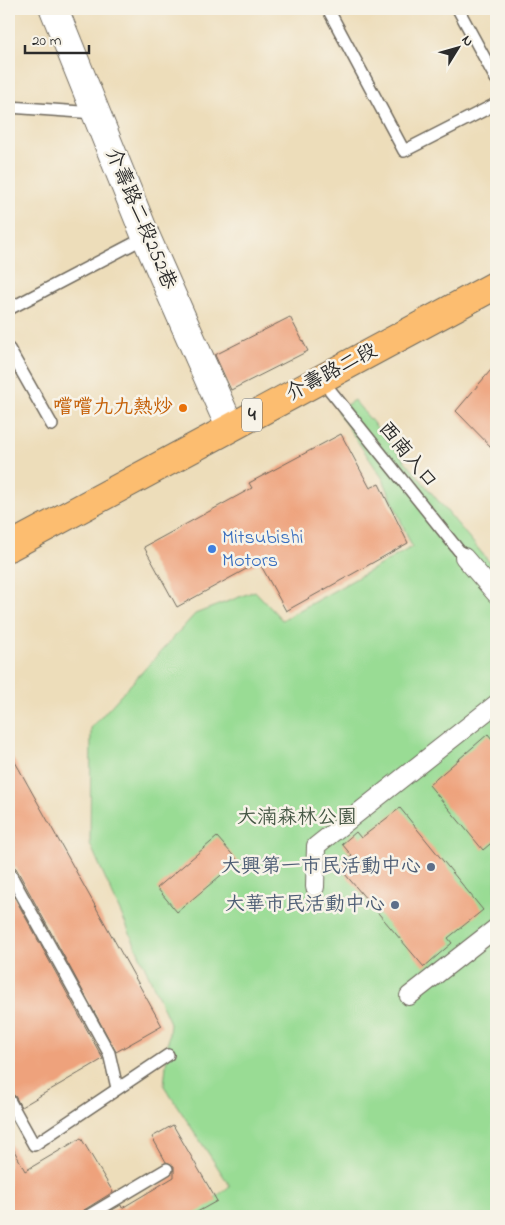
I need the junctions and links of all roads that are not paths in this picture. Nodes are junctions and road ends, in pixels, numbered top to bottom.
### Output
1 (54, 9) edge
2 (328, 9) edge
3 (458, 9) edge
4 (496, 79) edge
5 (496, 104) edge
6 (9, 106) edge
7 (95, 113) junction
8 (146, 237) junction
9 (496, 285) edge
10 (9, 309) edge
11 (9, 349) edge
12 (321, 379) junction
13 (52, 425) dead end
14 (230, 427) junction
15 (9, 547) edge
16 (464, 557) joint
17 (496, 594) edge
18 (496, 704) edge
19 (9, 872) edge
20 (315, 887) dead end
21 (496, 928) edge
22 (408, 996) dead end
23 (168, 1055) dead end
24 (117, 1088) junction
25 (9, 1100) edge
26 (167, 1169) dead end
27 (88, 1216) edge

1 - 7 street, 介壽路二段252巷
2 - 5 lane
3 - 4 lane
6 - 7 lane
7 - 8 street, 介壽路二段252巷
8 - 10 lane
8 - 14 street, 介壽路二段252巷
9 - 12 main road, 介壽路二段 / 4
11 - 13 lane
12 - 14 main road, 介壽路二段 / 4
12 - 16 lane, 西南入口
14 - 15 main road, 介壽路二段 / 4
16 - 17 street
18 - 20 street
19 - 24 lane
21 - 22 street
23 - 24 lane
24 - 25 lane
26 - 27 lane

